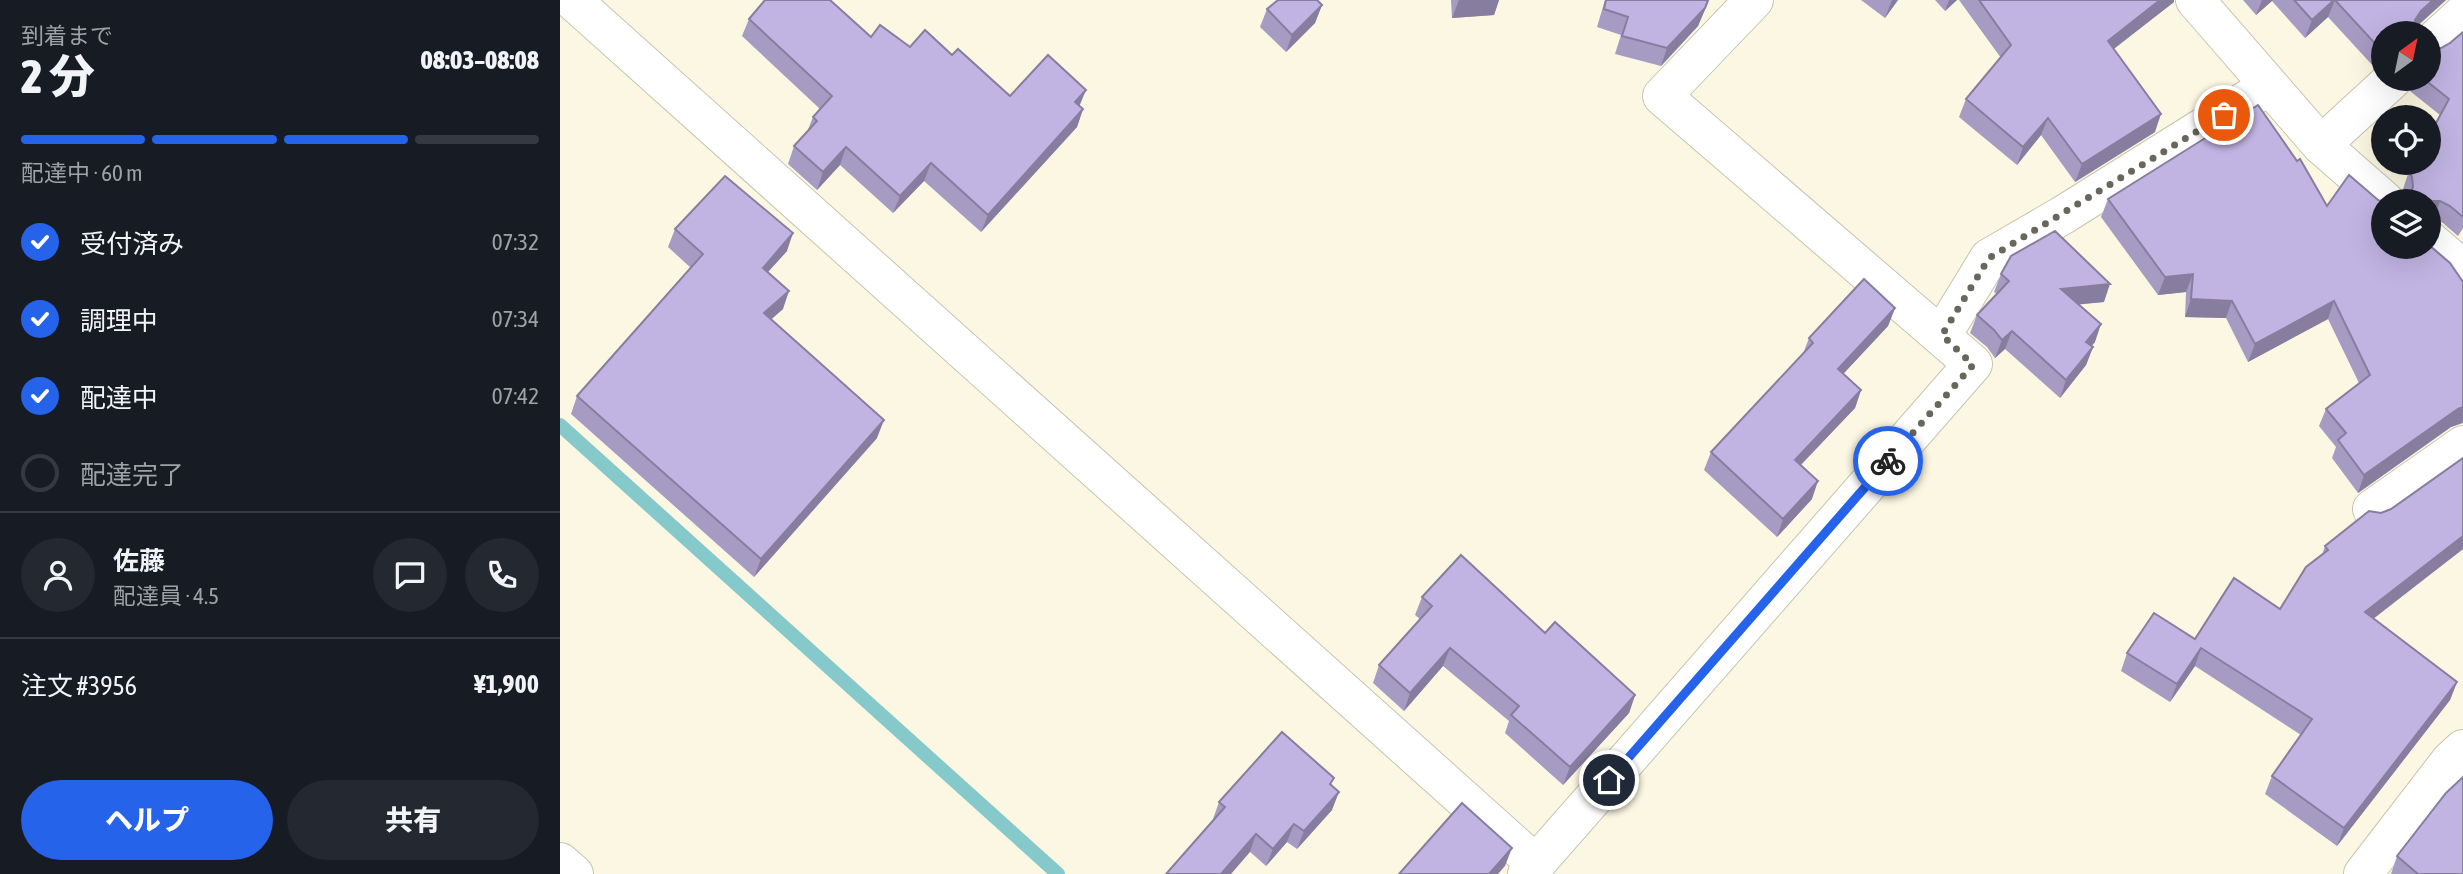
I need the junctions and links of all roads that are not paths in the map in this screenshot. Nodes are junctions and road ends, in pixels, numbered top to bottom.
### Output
1 (572, 0) edge
2 (1755, 0) edge
3 (2194, 0) edge
4 (2463, 14) edge
5 (2441, 34) edge
6 (2269, 86) junction
7 (2380, 91) edge
8 (2320, 145) junction
9 (2371, 189) edge
10 (2441, 250) edge
11 (2463, 269) edge
12 (1942, 335) junction
13 (2463, 445) edge
14 (2372, 509) edge
15 (2463, 749) edge
16 (560, 862) edge
17 (1531, 869) edge
18 (574, 874) edge
19 (2363, 874) edge

1 - 17 street
2 - 12 street
3 - 6 street
4 - 5 street
6 - 8 street
6 - 12 street
7 - 8 street
8 - 9 street
10 - 11 street
12 - 17 street
13 - 14 street
15 - 19 street
16 - 18 street

